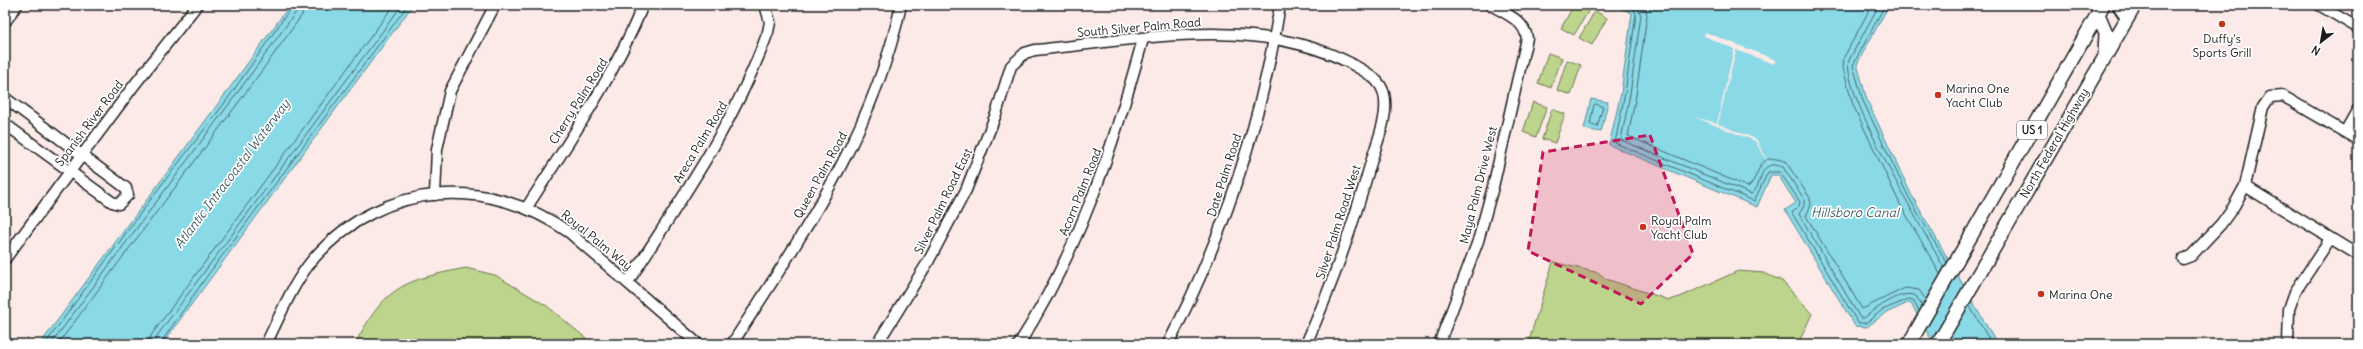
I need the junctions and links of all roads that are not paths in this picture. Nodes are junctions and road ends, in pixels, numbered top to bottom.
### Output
1 (17, 5) edge
2 (197, 5) edge
3 (495, 5) edge
4 (643, 5) edge
5 (765, 5) edge
6 (900, 5) edge
7 (1280, 5) edge
8 (1491, 5) edge
9 (2119, 5) edge
10 (2135, 5) edge
11 (2319, 5) edge
12 (2331, 8) edge
13 (2101, 10) edge
14 (2128, 17) junction
15 (5, 22) edge
16 (2358, 28) edge
17 (1274, 39) junction
18 (1144, 40) junction
19 (2104, 57) junction
20 (1015, 61) joint
21 (5, 98) edge
22 (1386, 105) joint
23 (2358, 109) edge
24 (5, 124) edge
25 (2345, 132) junction
26 (2358, 140) edge
27 (82, 155) junction
28 (69, 170) junction
29 (2244, 186) junction
30 (435, 195) junction
31 (527, 207) junction
32 (2330, 239) junction
33 (2358, 255) edge
34 (5, 259) edge
35 (2183, 259) dead end
36 (628, 282) junction
37 (266, 344) edge
38 (698, 344) edge
39 (732, 344) edge
40 (877, 344) edge
41 (1019, 344) edge
42 (1168, 344) edge
43 (1306, 344) edge
44 (1439, 344) edge
45 (1909, 344) edge
46 (1938, 344) edge
47 (2288, 344) edge

1 - 15 street
2 - 27 street, Spanish River Road
3 - 30 street
4 - 31 street, Cherry Palm Road
5 - 36 street, Areca Palm Road
6 - 39 street, Queen Palm Road
7 - 17 street, Date Palm Road
8 - 44 street, Maya Palm Drive West
9 - 14 main road
10 - 14 main road, North Federal Highway / US 1
11 - 12 street
12 - 16 street
13 - 19 main road
13 - 45 main road, North Federal Highway / US 1
14 - 19 main road, North Federal Highway / US 1
17 - 18 street, South Silver Palm Road
17 - 22 street, South Silver Palm Road
17 - 42 street, Date Palm Road
18 - 20 street, South Silver Palm Road
18 - 41 street, Acorn Palm Road
19 - 46 main road, North Federal Highway / US 1
20 - 40 street, Silver Palm Road East
21 - 27 street
22 - 43 street, Silver Palm Road West
23 - 25 street
24 - 28 street
25 - 26 street
25 - 29 street
27 - 28 street, Spanish River Road
27 - 28 street
28 - 34 street, Spanish River Road
29 - 32 street
29 - 35 street
30 - 31 street, Royal Palm Way
30 - 37 street, Royal Palm Way
31 - 36 street, Royal Palm Way
32 - 33 street
32 - 47 street
36 - 38 street, Royal Palm Way

